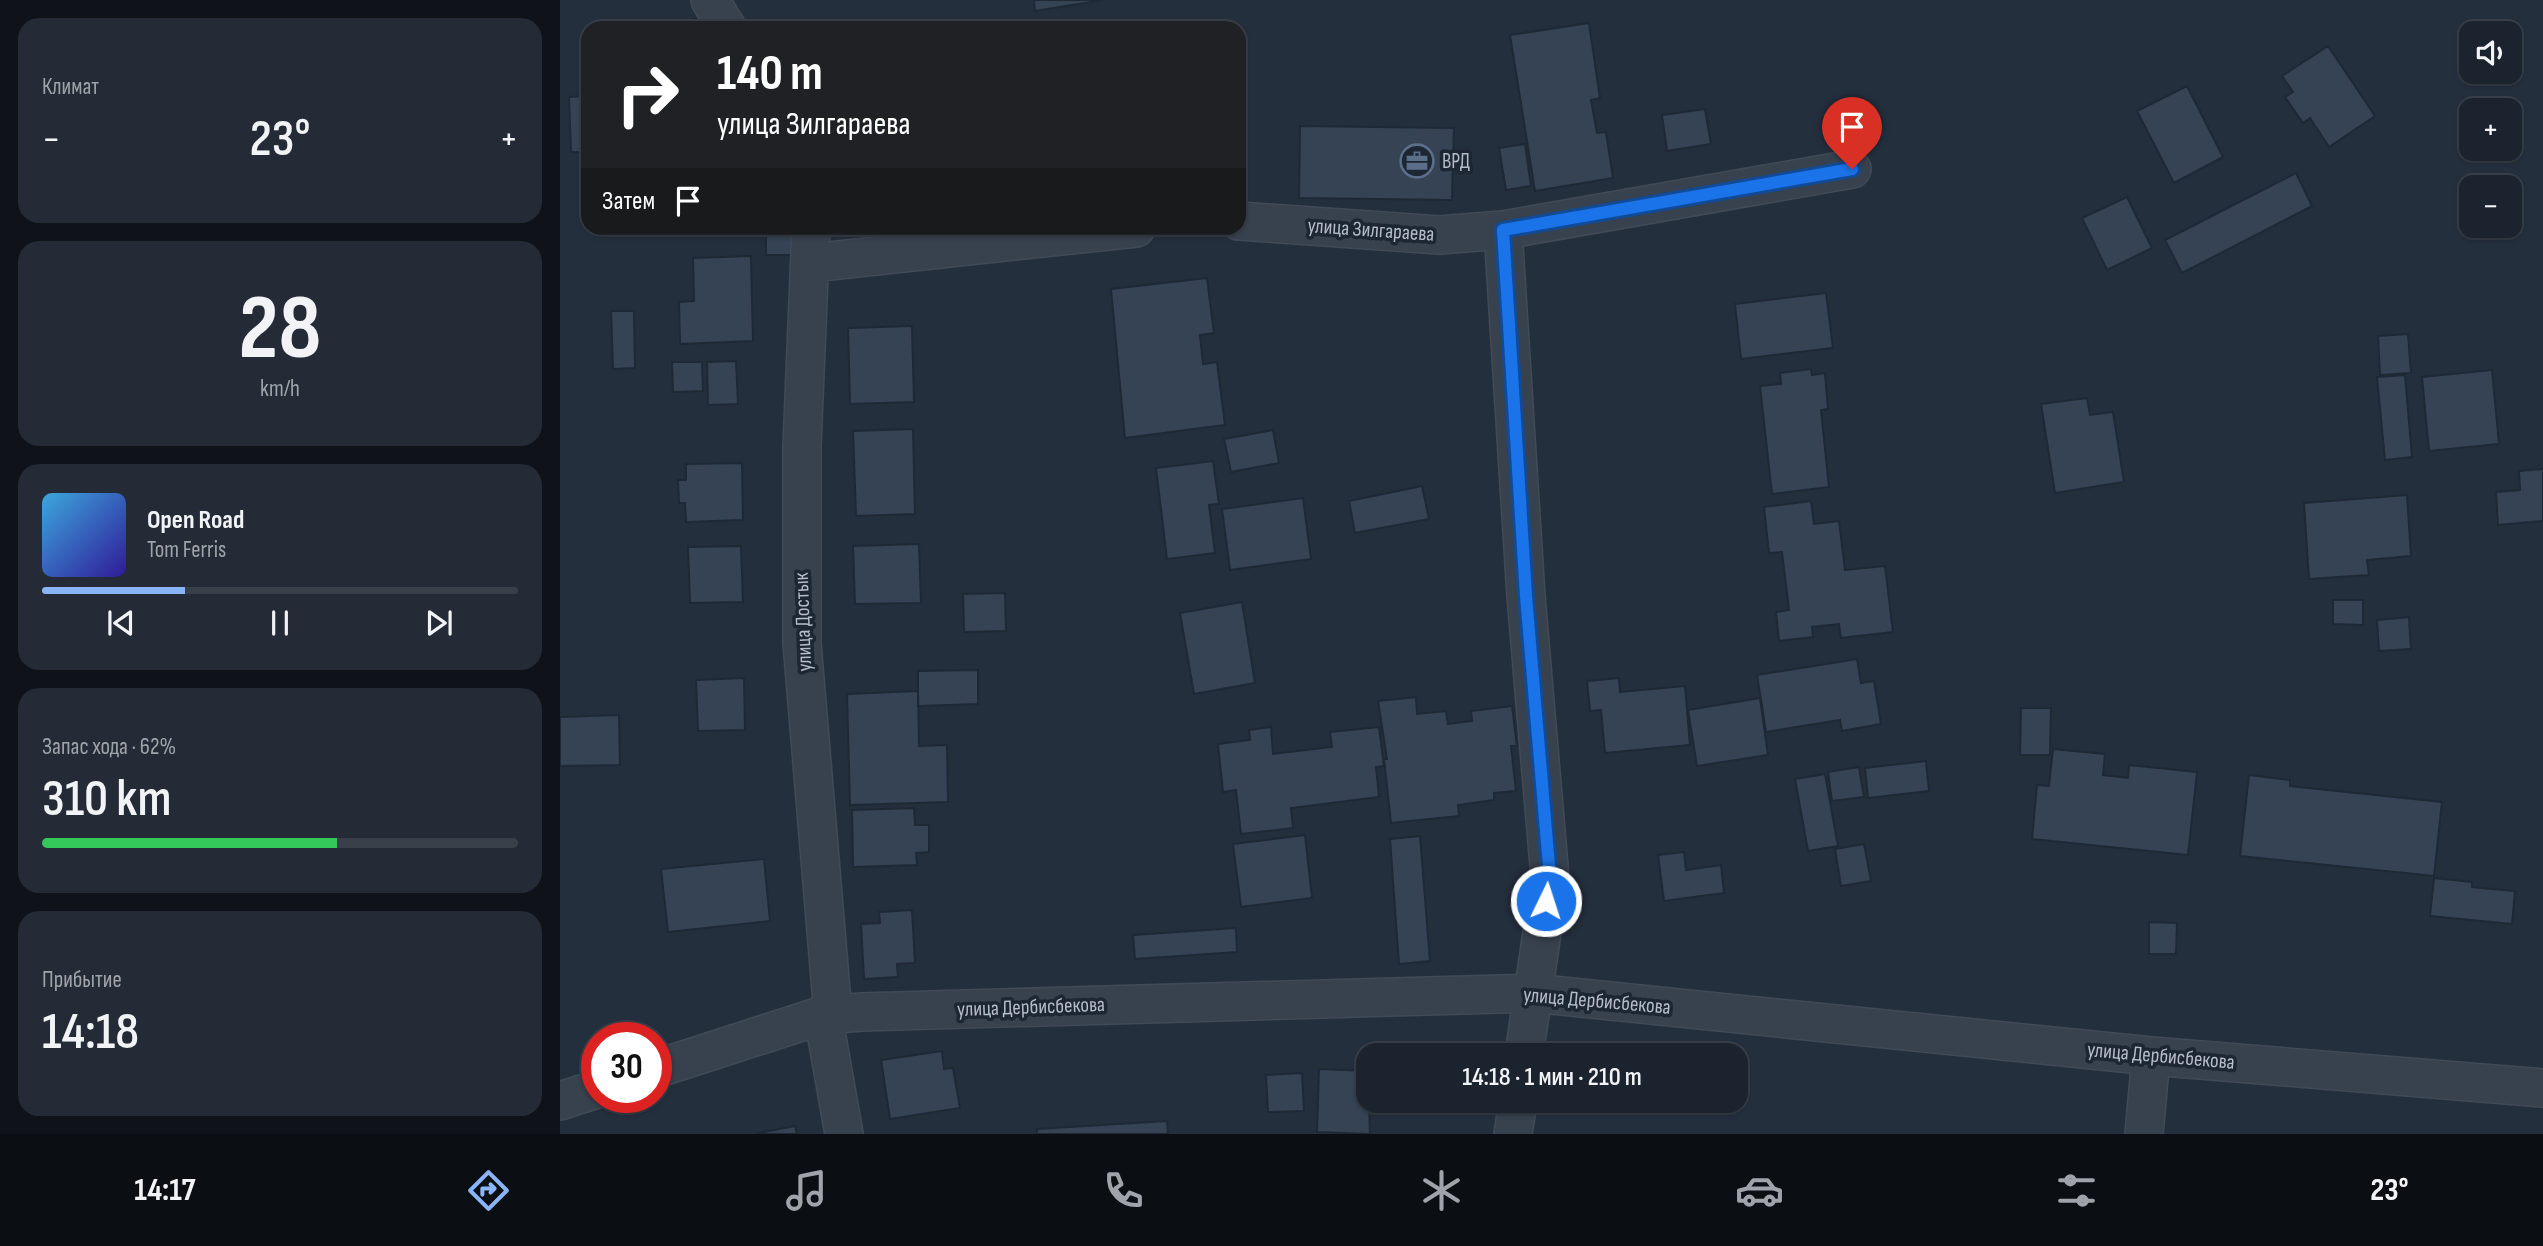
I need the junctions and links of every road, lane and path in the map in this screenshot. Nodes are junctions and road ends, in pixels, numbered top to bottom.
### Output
1 (710, 0) edge
2 (723, 21) edge
3 (1852, 169) dead end
4 (1246, 221) edge
5 (1503, 230) junction
6 (1002, 235) edge
7 (811, 245) edge
8 (1532, 993) junction
9 (828, 1015) junction
10 (1526, 1043) edge
11 (2151, 1056) junction
12 (672, 1064) edge
13 (2543, 1088) edge
14 (581, 1094) edge
15 (560, 1101) edge
16 (1516, 1113) edge
17 (844, 1134) edge
18 (1513, 1134) edge
19 (2144, 1134) edge

1 - 2 street
3 - 5 street, улица Зилгараева
4 - 5 street, улица Зилгараева
5 - 8 street
6 - 7 street
7 - 9 street, улица Достык
8 - 9 street, улица Дербисбекова
8 - 10 street
8 - 11 street, улица Дербисбекова
9 - 12 street, улица Дербисбекова
9 - 17 street, улица Достык
11 - 13 street, улица Дербисбекова
11 - 19 street
14 - 15 street
16 - 18 street

